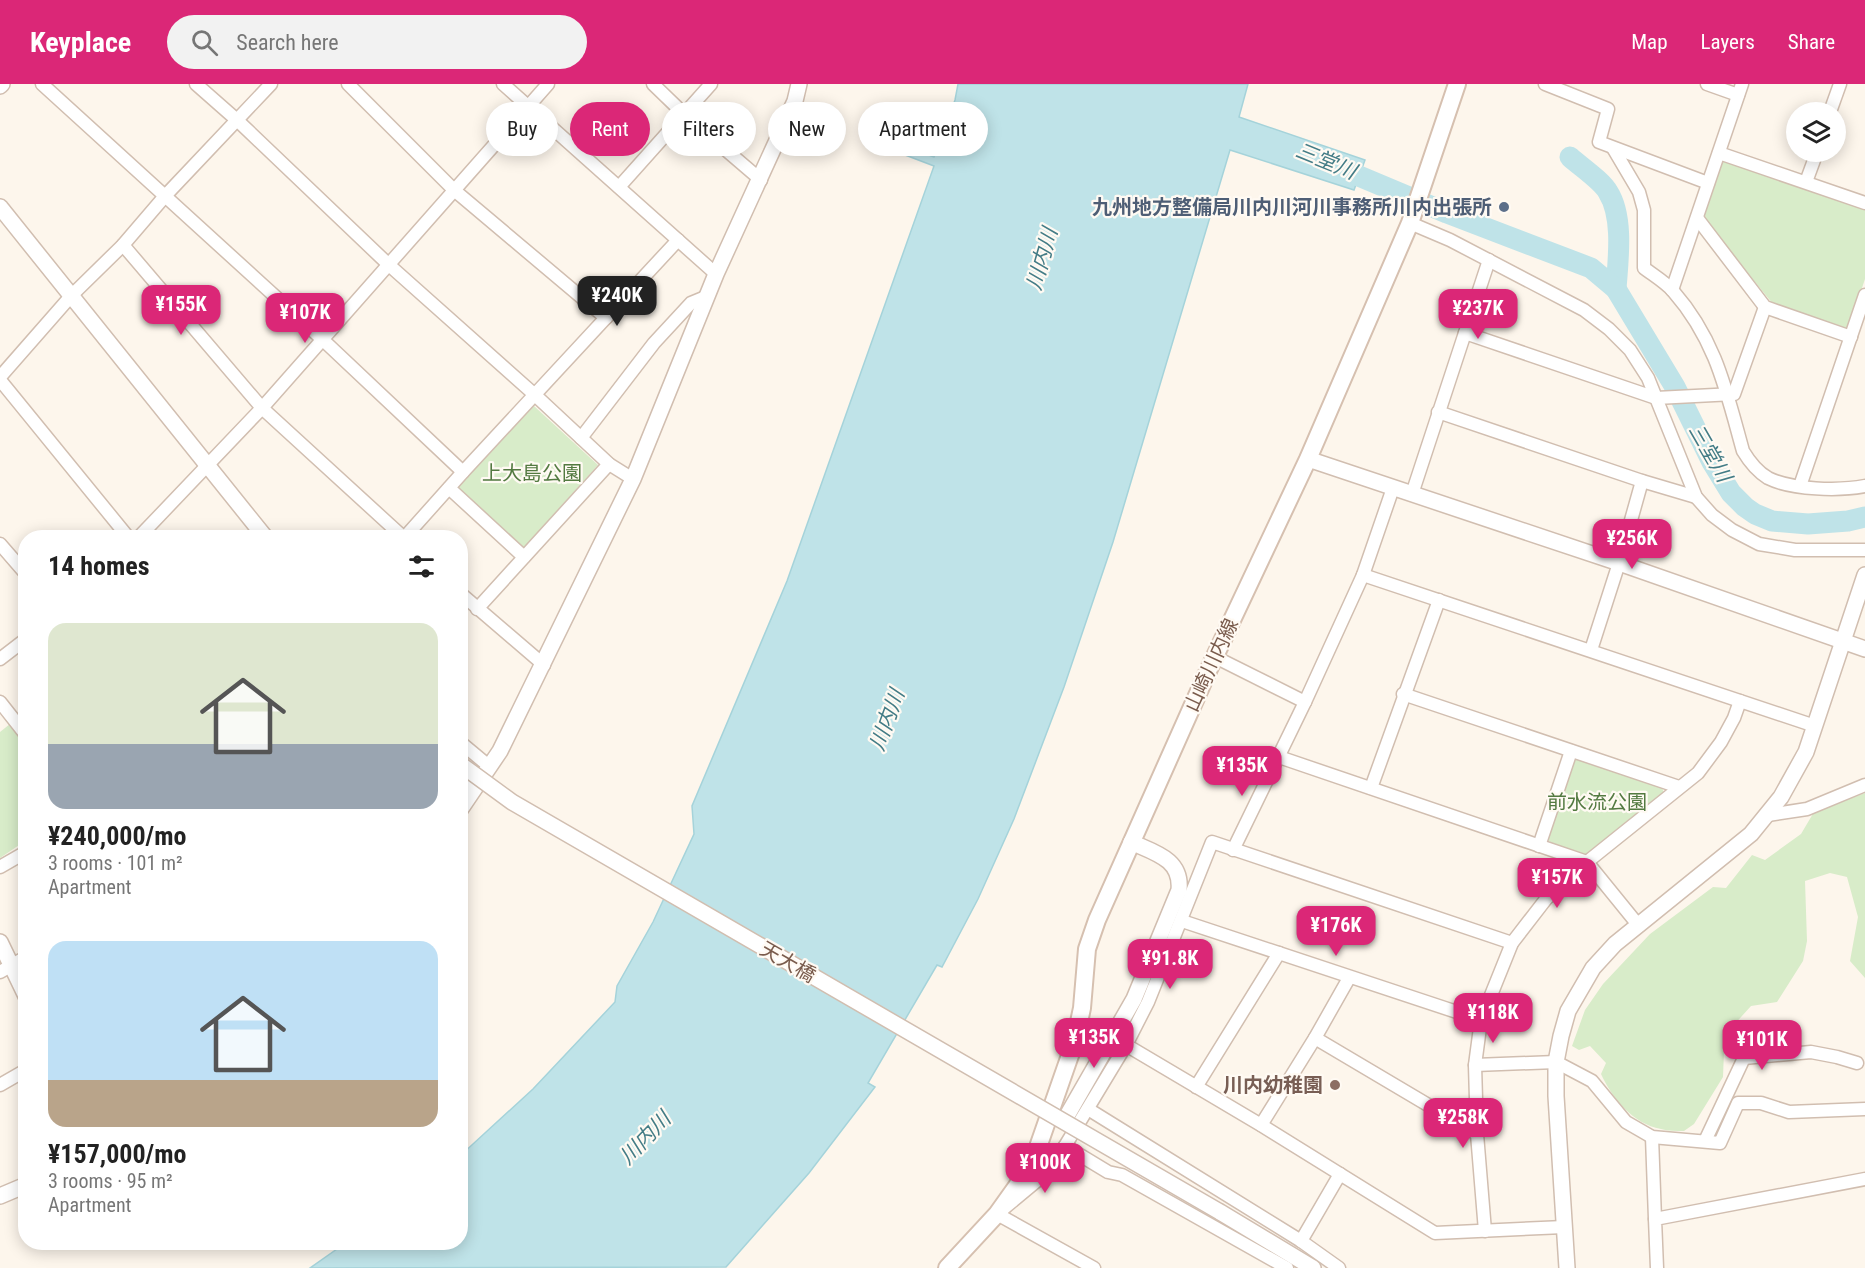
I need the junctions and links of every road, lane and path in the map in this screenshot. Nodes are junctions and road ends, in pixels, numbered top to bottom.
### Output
1 (42, 84) edge
2 (196, 84) edge
3 (271, 84) edge
4 (348, 84) edge
5 (503, 84) edge
6 (548, 84) edge
7 (653, 84) edge
8 (711, 84) edge
9 (799, 84) edge
10 (1457, 84) edge
11 (1707, 84) edge
12 (1840, 84) edge
13 (1553, 85) edge
14 (1740, 89) edge
15 (522, 102) edge
16 (532, 102) edge
17 (672, 102) edge
18 (695, 102) edge
19 (1834, 102) edge
20 (238, 120) junction
21 (558, 134) edge
22 (662, 139) edge
23 (1613, 148) junction
24 (1719, 153) junction
25 (486, 154) edge
26 (733, 156) edge
27 (1813, 162) edge
28 (761, 180) junction
29 (1806, 182) junction
30 (1708, 183) junction
31 (619, 187) junction
32 (454, 190) junction
33 (165, 196) junction
34 (1865, 203) edge
35 (0, 207) edge
36 (1697, 218) junction
37 (1410, 223) junction
38 (678, 240) junction
39 (123, 244) junction
40 (1489, 260) junction
41 (388, 265) junction
42 (716, 274) junction
43 (1672, 290) junction
44 (1865, 295) edge
45 (71, 296) junction
46 (708, 296) junction
47 (1765, 307) junction
48 (606, 318) junction
49 (1465, 333) junction
50 (1851, 337) junction
51 (322, 339) junction
52 (0, 378) edge
53 (1723, 394) junction
54 (535, 395) junction
55 (1661, 397) junction
56 (262, 408) junction
57 (1438, 412) junction
58 (581, 438) junction
59 (1308, 459) junction
60 (609, 464) junction
61 (208, 465) junction
62 (463, 472) junction
63 (633, 479) junction
64 (1642, 481) junction
65 (1800, 486) junction
66 (1865, 486) edge
67 (449, 488) junction
68 (1393, 488) junction
69 (1412, 494) junction
70 (1696, 497) junction
71 (122, 530) edge
72 (146, 530) edge
73 (259, 530) edge
74 (396, 530) edge
75 (410, 530) edge
76 (0, 544) edge
77 (1865, 550) edge
78 (524, 557) junction
79 (1619, 563) junction
80 (18, 565) edge
81 (1363, 575) junction
82 (1865, 576) edge
83 (1439, 600) junction
84 (468, 601) edge
85 (477, 609) junction
86 (1843, 642) junction
87 (18, 645) edge
88 (1865, 649) edge
89 (1591, 650) junction
90 (1215, 657) junction
91 (0, 659) edge
92 (544, 665) junction
93 (1403, 694) junction
94 (1740, 701) junction
95 (0, 702) edge
96 (1305, 702) junction
97 (12, 718) junction
98 (18, 725) edge
99 (0, 726) edge
100 (1815, 726) junction
101 (468, 749) edge
102 (1571, 751) junction
103 (1279, 757) junction
104 (490, 767) junction
105 (468, 770) edge
106 (1865, 785) edge
107 (468, 787) edge
108 (1371, 788) junction
109 (1679, 788) junction
110 (473, 791) junction
111 (468, 798) edge
112 (1768, 815) junction
113 (1131, 842) junction
114 (1539, 846) junction
115 (1233, 850) junction
116 (18, 857) edge
117 (1587, 862) junction
118 (0, 867) edge
119 (1182, 921) junction
120 (1639, 926) junction
121 (0, 942) edge
122 (1512, 943) junction
123 (1279, 953) junction
124 (5, 969) edge
125 (1349, 978) junction
126 (18, 986) edge
127 (1481, 1020) junction
128 (1315, 1038) junction
129 (1126, 1045) junction
130 (1556, 1062) junction
131 (1857, 1063) dead end
132 (1475, 1065) junction
133 (18, 1075) edge
134 (0, 1085) edge
135 (1196, 1087) junction
136 (1088, 1109) junction
137 (1865, 1109) edge
138 (1064, 1121) junction
139 (1261, 1125) junction
140 (1477, 1134) junction
141 (1652, 1137) junction
142 (1706, 1141) junction
143 (1065, 1146) junction
144 (1340, 1174) junction
145 (1865, 1179) edge
146 (18, 1188) edge
147 (0, 1196) edge
148 (997, 1214) junction
149 (1655, 1219) junction
150 (1564, 1227) junction
151 (1485, 1231) junction
152 (1301, 1241) junction
153 (947, 1268) edge
154 (1094, 1268) edge
155 (1287, 1268) edge
156 (1312, 1268) edge
157 (1339, 1268) edge
158 (1567, 1268) edge
159 (1657, 1268) edge

1 - 33 street
2 - 20 street
3 - 20 street
4 - 32 street
5 - 15 street
6 - 16 street
7 - 17 street
8 - 18 street
9 - 28 street
10 - 37 main road, 山崎川内線
11 - 14 street
12 - 19 street
13 - 23 street
14 - 24 street
20 - 33 street
20 - 41 street
21 - 31 street
22 - 31 street
23 - 30 street
23 - 43 street
24 - 29 street
24 - 30 street
25 - 32 street
26 - 28 street
27 - 29 street
28 - 42 street
29 - 34 street
30 - 36 street
31 - 38 street
32 - 41 street
32 - 48 street
33 - 39 street
33 - 51 street
35 - 45 street
36 - 43 street
36 - 47 street
37 - 40 street
37 - 59 main road, 山崎川内線
38 - 42 street
38 - 48 street
39 - 45 street
39 - 56 street
40 - 49 street
40 - 55 street
41 - 51 street
41 - 54 street
42 - 46 street
43 - 53 street
44 - 50 street
45 - 52 street
45 - 61 street
46 - 58 street
46 - 63 street
47 - 50 street
47 - 53 street
48 - 54 street
49 - 55 street
49 - 57 street
50 - 65 street
51 - 56 street
51 - 62 street
52 - 71 street
53 - 55 street
53 - 65 street
54 - 58 street
54 - 62 street
55 - 70 street
56 - 61 street
56 - 74 street
57 - 64 street
57 - 69 street
58 - 60 street
59 - 68 street
59 - 90 main road, 山崎川内線
60 - 63 street
60 - 78 street
61 - 72 street
61 - 73 street
62 - 67 street
63 - 92 street
64 - 70 street
64 - 79 street
65 - 66 street
67 - 75 street
67 - 78 street
68 - 69 street
68 - 81 street
69 - 79 street
70 - 77 street
76 - 80 street
78 - 85 street
79 - 86 street
79 - 89 street
81 - 83 street
81 - 96 street
82 - 86 street
83 - 89 street
83 - 93 street
84 - 85 street
85 - 92 street
86 - 88 street
86 - 100 street
87 - 91 street
89 - 94 street
90 - 96 street
90 - 113 main road, 山崎川内線
92 - 104 street
93 - 102 street
93 - 108 street
94 - 100 street
94 - 109 street
95 - 97 street
96 - 103 street
97 - 98 street
97 - 99 street
100 - 112 street
101 - 104 street
102 - 109 street
102 - 114 street
103 - 108 street
103 - 115 street
104 - 110 street
105 - 138 street, 天大橋, bridge
106 - 112 street
107 - 110 street
108 - 114 street
109 - 117 street
110 - 111 street
112 - 120 street
113 - 138 street
113 - 148 main road, 山崎川内線
114 - 117 street
115 - 119 street
115 - 122 street
116 - 118 street
117 - 120 street
117 - 122 street
119 - 123 street
119 - 129 street
120 - 130 street
121 - 124 street
122 - 127 street
123 - 125 street
123 - 135 street
124 - 126 street
125 - 127 street
125 - 128 street
127 - 132 street
128 - 139 street
128 - 140 street
129 - 135 street
129 - 136 street
130 - 132 street
130 - 141 street
130 - 150 street
131 - 142 street
132 - 140 street
133 - 134 street
135 - 139 street
136 - 143 street
136 - 152 street
137 - 142 street
138 - 156 street, 天大橋, bridge
139 - 144 street
140 - 151 street
141 - 142 street
141 - 149 street
143 - 148 street
143 - 155 street
144 - 151 street
144 - 152 street
145 - 149 street
146 - 147 street
148 - 153 main road, 山崎川内線
148 - 154 street
149 - 159 street
150 - 151 street
150 - 158 street
152 - 157 street

